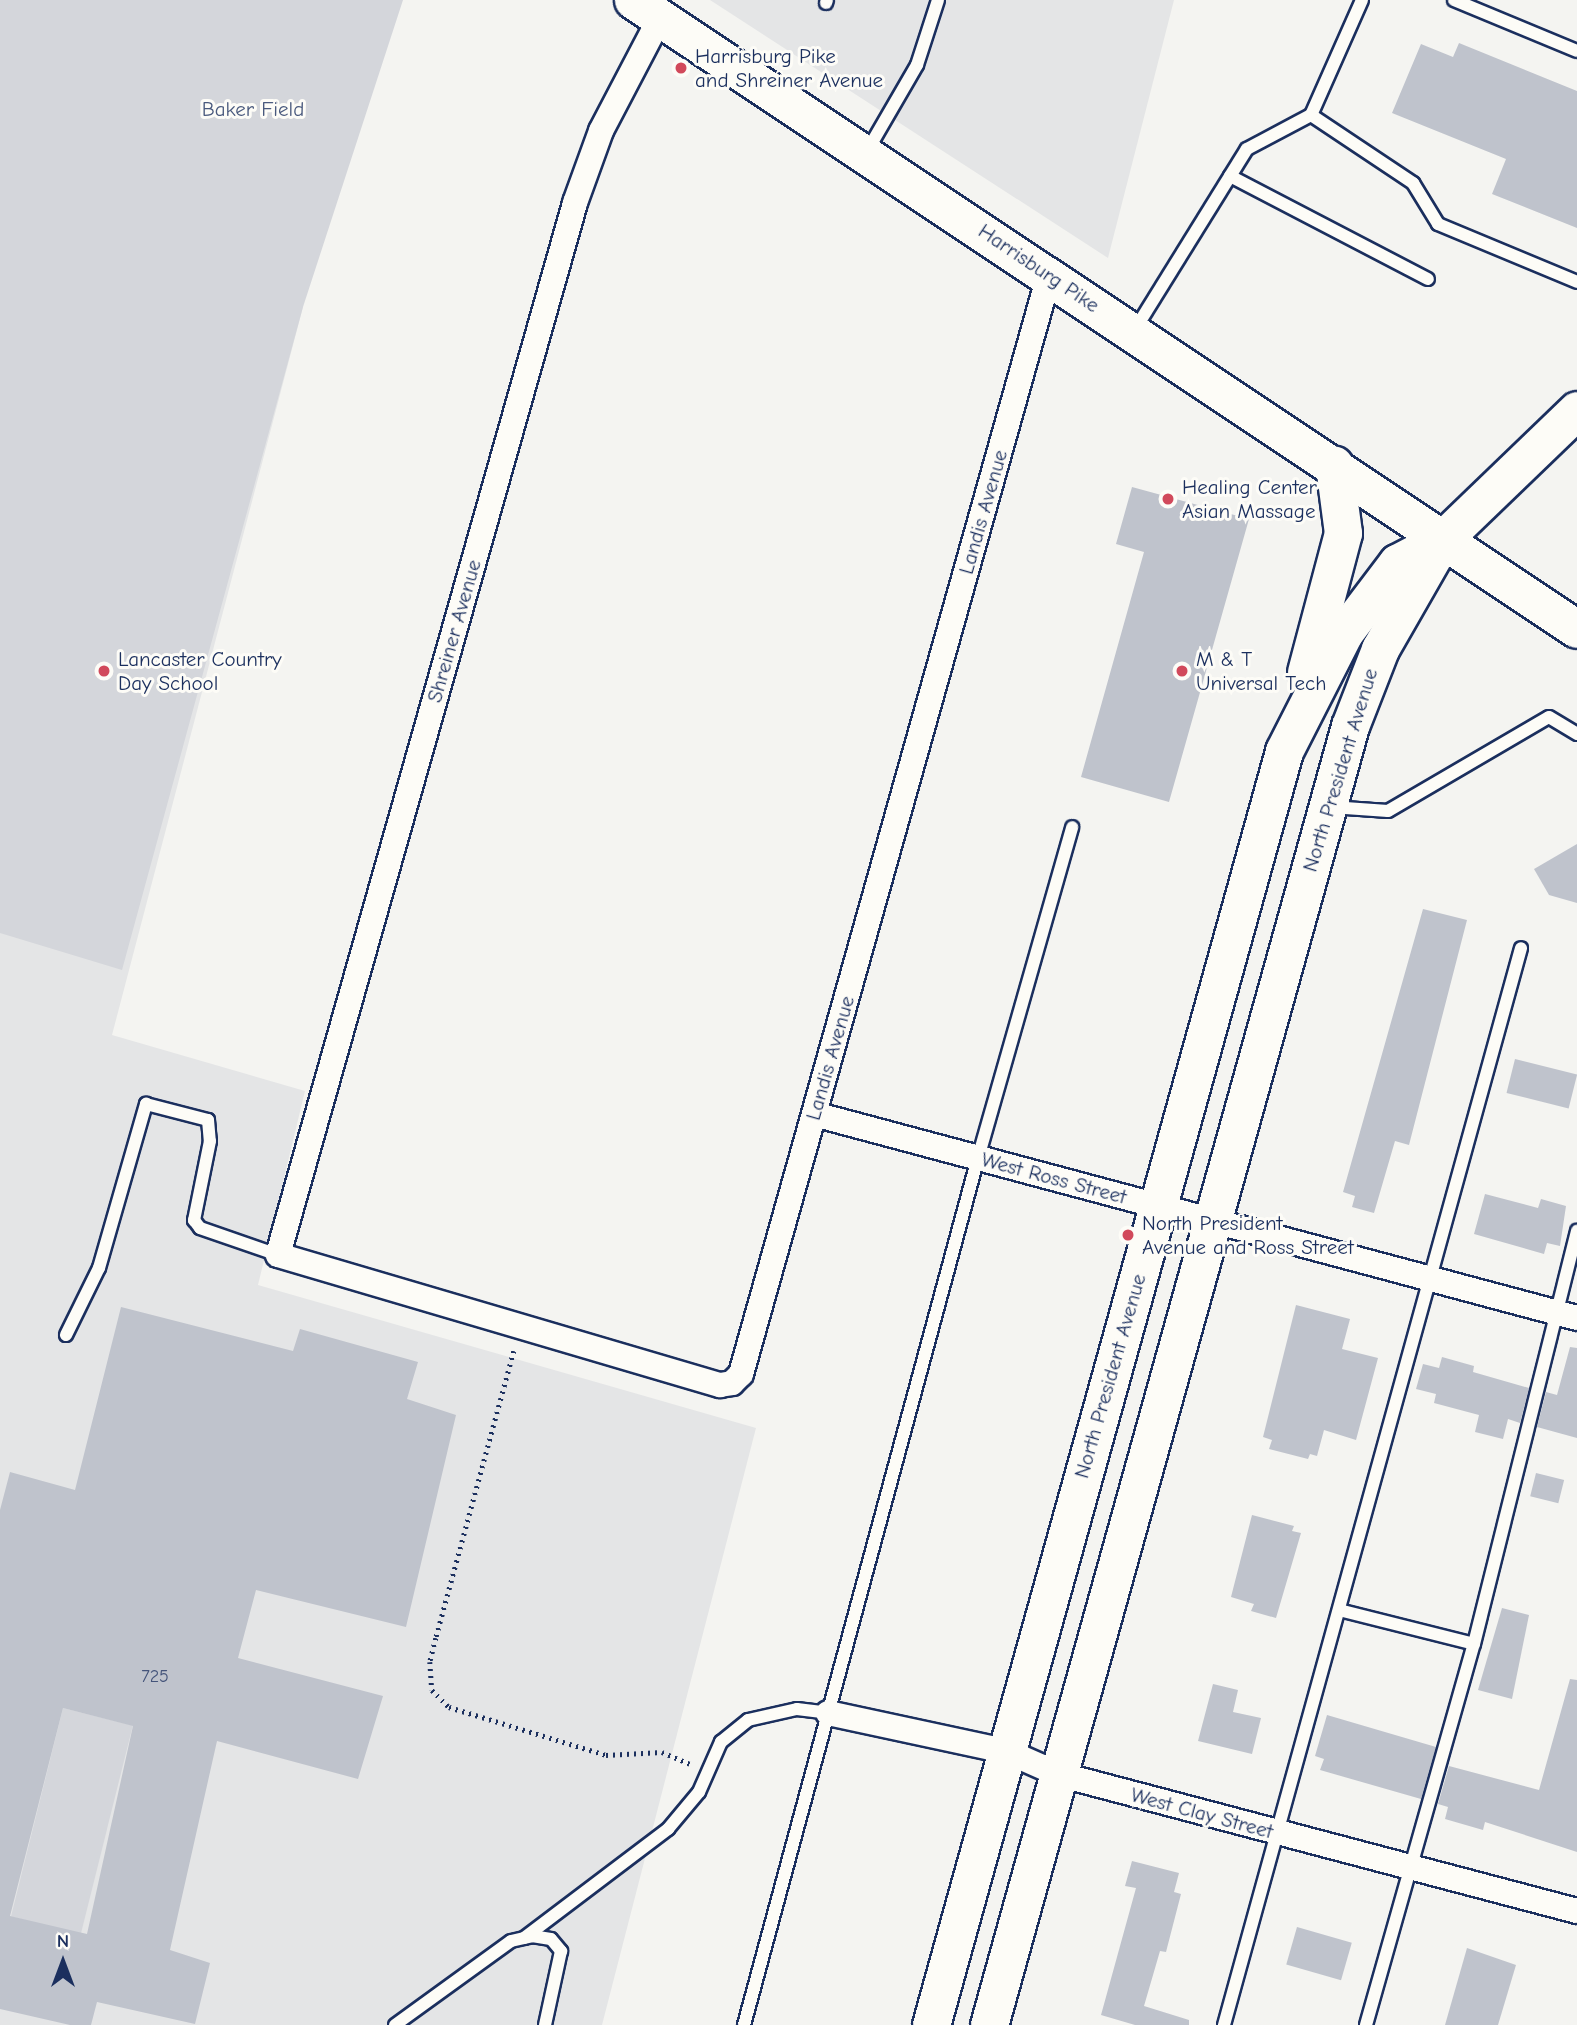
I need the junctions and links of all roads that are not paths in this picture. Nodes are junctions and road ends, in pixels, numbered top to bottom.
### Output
1 (938, 0) edge
2 (1362, 0) edge
3 (1454, 0) edge
4 (646, 9) edge
5 (1577, 51) edge
6 (1311, 115) junction
7 (866, 153) junction
8 (1230, 176) junction
9 (1049, 275) junction
10 (1428, 279) dead end
11 (1577, 282) edge
12 (1134, 331) junction
13 (1577, 410) edge
14 (1334, 466) junction
15 (1443, 539) junction
16 (1577, 629) edge
17 (1577, 734) edge
18 (1284, 751) junction
19 (1326, 807) junction
20 (1072, 827) dead end
21 (1521, 948) dead end
22 (814, 1114) junction
23 (978, 1158) junction
24 (1157, 1206) junction
25 (1212, 1220) junction
26 (1577, 1231) edge
27 (278, 1255) junction
28 (1430, 1280) junction
29 (1567, 1315) edge
30 (66, 1335) dead end
31 (1339, 1610) junction
32 (1474, 1644) junction
33 (828, 1713) junction
34 (1006, 1751) junction
35 (1058, 1774) junction
36 (1277, 1833) junction
37 (1409, 1868) junction
38 (1577, 1911) edge
39 (524, 1938) junction
40 (395, 2025) edge
41 (545, 2025) edge
42 (744, 2025) edge
43 (930, 2025) edge
44 (989, 2025) edge
45 (1224, 2025) edge
46 (1366, 2025) edge

1 - 7 lane
2 - 6 lane
3 - 5 lane
4 - 7 main road, Harrisburg Pike
4 - 27 street, Shreiner Avenue
6 - 8 lane
6 - 11 lane
7 - 9 main road, Harrisburg Pike
8 - 10 lane
8 - 12 lane
9 - 12 main road, Harrisburg Pike
9 - 22 street, Landis Avenue
12 - 14 main road, Harrisburg Pike
13 - 15 main road
14 - 15 main road, Harrisburg Pike
14 - 18 main road
15 - 16 main road, Harrisburg Pike
15 - 18 main road, North President Avenue
15 - 19 main road, North President Avenue
17 - 19 lane
18 - 24 main road, North President Avenue
19 - 25 main road, North President Avenue
20 - 23 lane
21 - 28 lane
22 - 23 street, West Ross Street
22 - 27 street, Landis Avenue
23 - 24 street, West Ross Street
23 - 33 lane
24 - 25 street, West Ross Street
24 - 34 main road, North President Avenue
25 - 28 street, West Ross Street
25 - 35 main road, North President Avenue
26 - 29 lane
27 - 30 lane
28 - 29 street, West Ross Street
28 - 31 lane
29 - 32 lane
31 - 32 lane
31 - 36 lane
32 - 37 lane
33 - 34 street, West Clay Street
33 - 39 lane
33 - 42 lane
34 - 35 street, West Clay Street
34 - 43 main road, North President Avenue
35 - 36 street, West Clay Street
35 - 44 main road, North President Avenue
36 - 37 street, West Clay Street
36 - 45 lane
37 - 38 street, West Clay Street
37 - 46 lane
39 - 40 lane
39 - 41 lane

